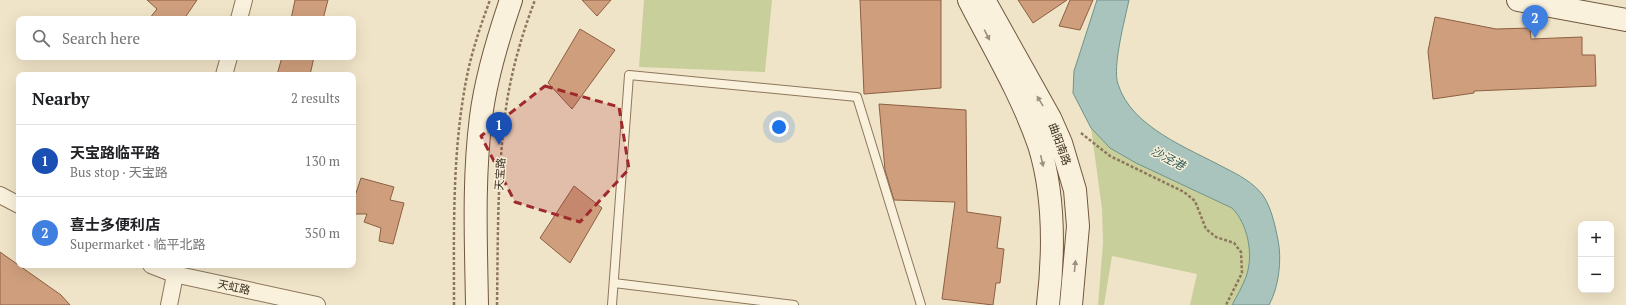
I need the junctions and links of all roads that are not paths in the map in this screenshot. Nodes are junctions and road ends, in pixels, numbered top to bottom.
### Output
1 (244, 0) edge
2 (511, 0) edge
3 (969, 0) edge
4 (984, 0) edge
5 (1518, 0) edge
6 (1578, 6) edge
7 (240, 16) edge
8 (1626, 20) edge
9 (228, 60) edge
10 (225, 72) edge
11 (0, 195) edge
12 (16, 203) edge
13 (176, 270) edge
14 (614, 283) junction
15 (169, 305) edge
16 (317, 305) edge
17 (477, 305) edge
18 (612, 305) edge
19 (794, 305) edge
20 (921, 305) edge
21 (1048, 305) edge
22 (1071, 305) edge

1 - 7 street
2 - 17 main road, 天宝路
3 -> 21 main road, 曲阳南路
22 -> 4 main road, 曲阳南路
5 - 6 main road
6 - 8 main road
9 - 10 street
11 - 12 street
13 - 15 street
13 - 16 street, 天虹路
14 - 18 lane
14 - 19 lane
14 - 20 lane

